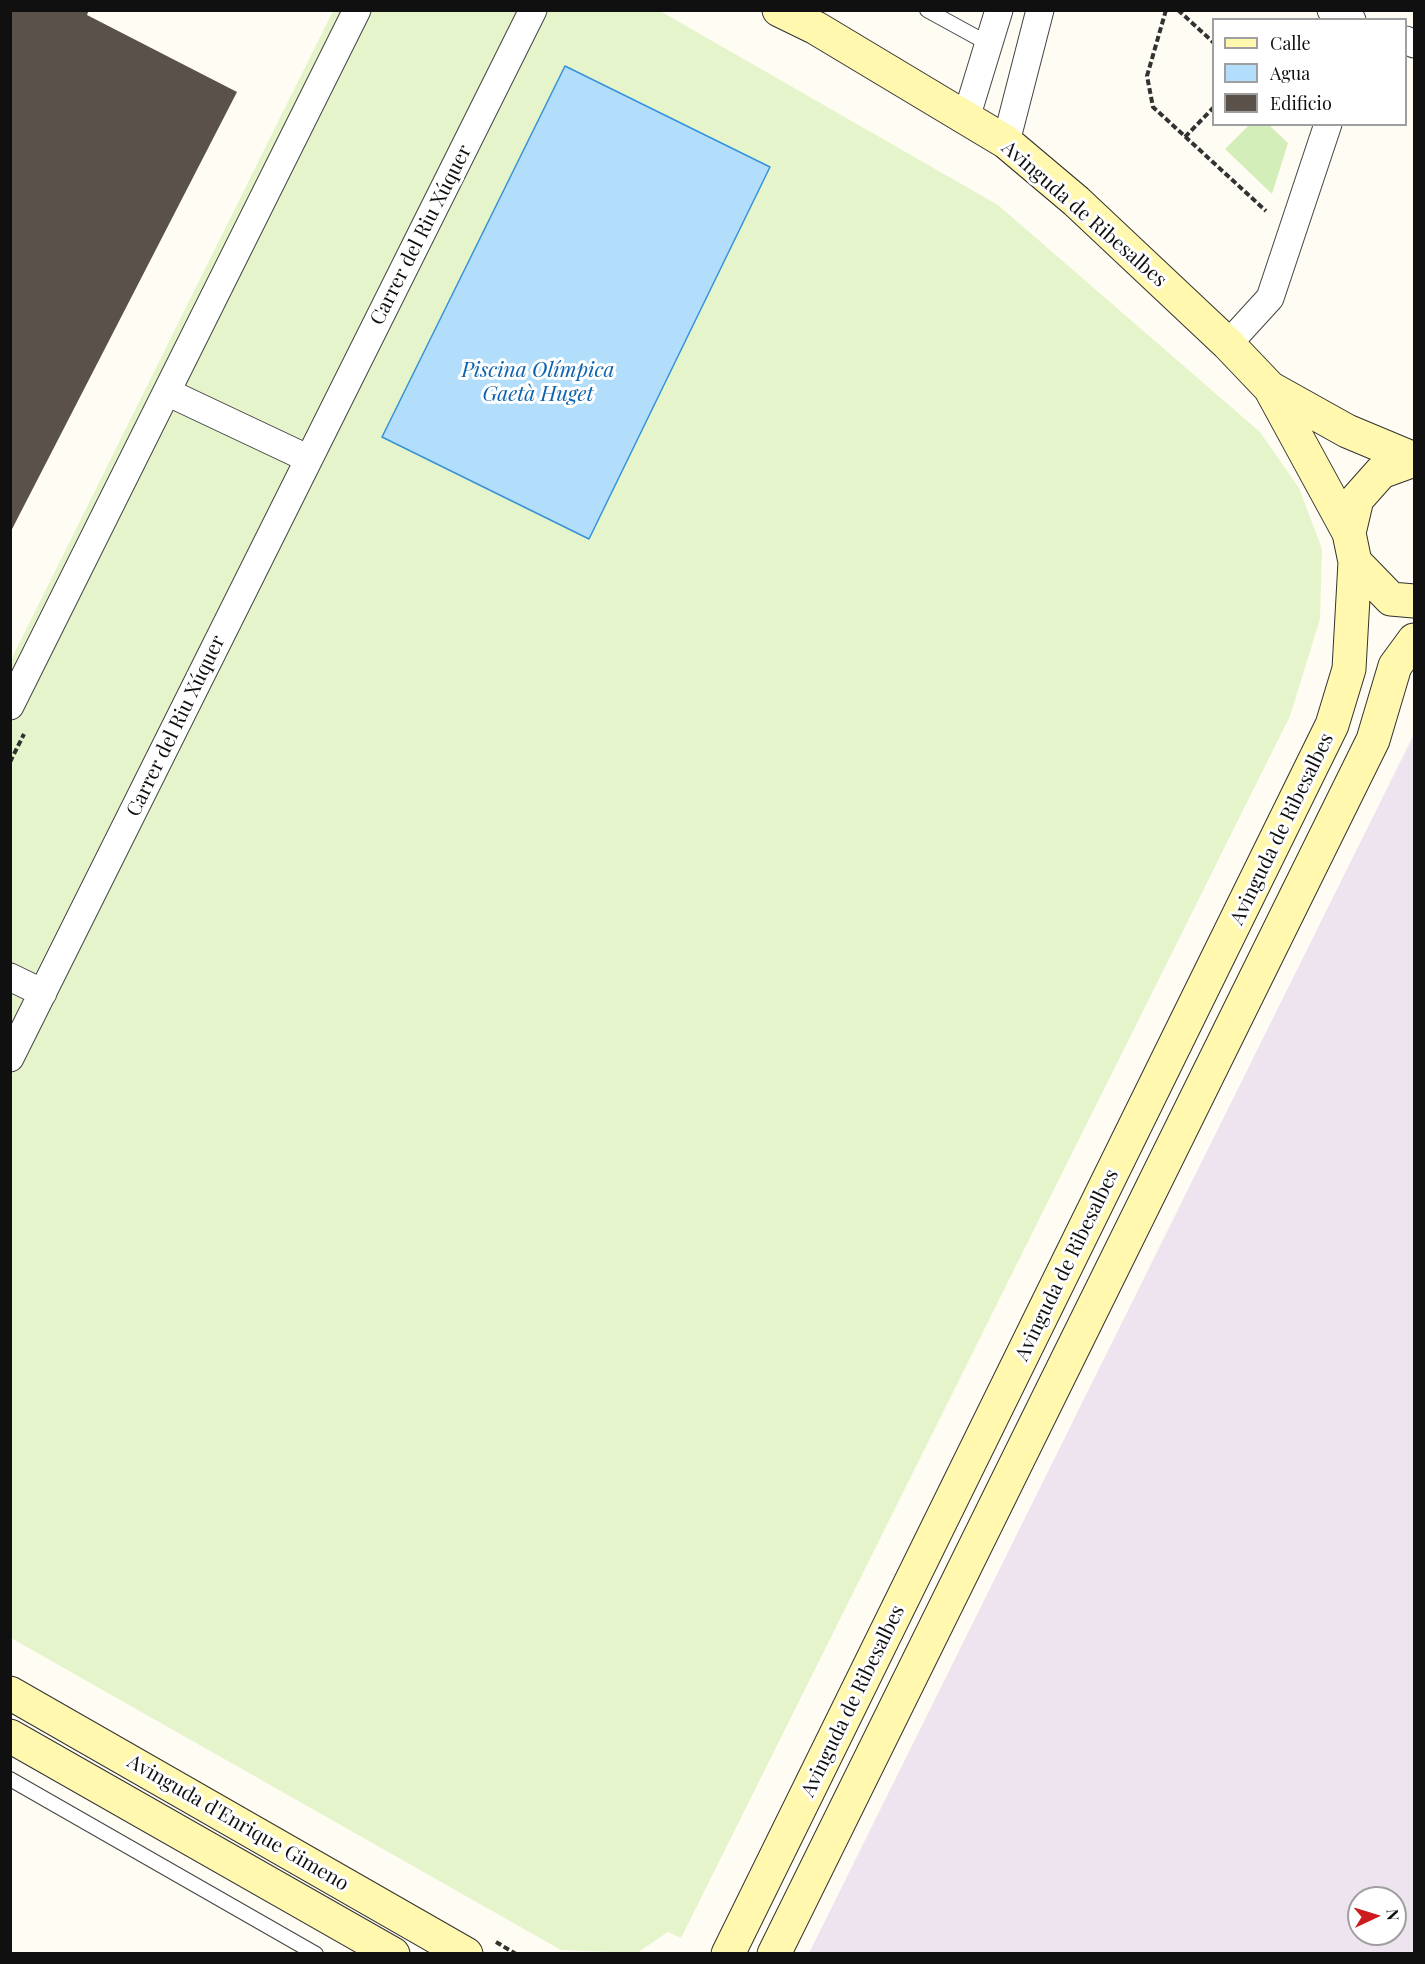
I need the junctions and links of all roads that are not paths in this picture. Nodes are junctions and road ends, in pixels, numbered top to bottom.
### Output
1 (357, 10) edge
2 (533, 10) edge
3 (779, 10) edge
4 (927, 10) edge
5 (999, 10) edge
6 (1040, 10) edge
7 (806, 19) edge
8 (989, 44) junction
9 (966, 118) junction
10 (1327, 126) edge
11 (1006, 142) junction
12 (1228, 344) junction
13 (1270, 388) junction
14 (167, 392) junction
15 (309, 459) junction
16 (1414, 460) edge
17 (1352, 548) junction
18 (1414, 601) edge
19 (1414, 640) edge
20 (10, 706) edge
21 (10, 978) edge
22 (43, 993) junction
23 (10, 1058) edge
24 (10, 1693) edge
25 (10, 1736) edge
26 (10, 1779) edge
27 (316, 1953) edge
28 (393, 1953) edge
29 (466, 1953) edge
30 (728, 1953) edge
31 (774, 1953) edge

1 - 14 street
2 - 15 street, Carrer del Riu Xúquer
3 - 7 street, Avinguda de Ribesalbes
4 - 8 lane
5 - 8 street
6 - 11 street
7 - 9 street, Avinguda de Ribesalbes
8 - 9 street
9 - 11 street, Avinguda de Ribesalbes
10 - 12 street
11 - 12 street, Avinguda de Ribesalbes
12 - 13 street, Avinguda de Ribesalbes
13 - 16 street, Avinguda de Ribesalbes
13 - 17 street, Avinguda de Ribesalbes
14 - 15 street
14 - 20 street
15 - 22 street, Carrer del Riu Xúquer
16 - 17 street
17 - 18 street
17 - 30 street, Avinguda de Ribesalbes
19 - 31 street, Avinguda de Ribesalbes
21 - 22 street
22 - 23 street, Carrer del Riu Xúquer
24 - 29 street, Avinguda d'Enrique Gimeno
25 - 28 street, Avinguda d'Enrique Gimeno
26 - 27 lane

